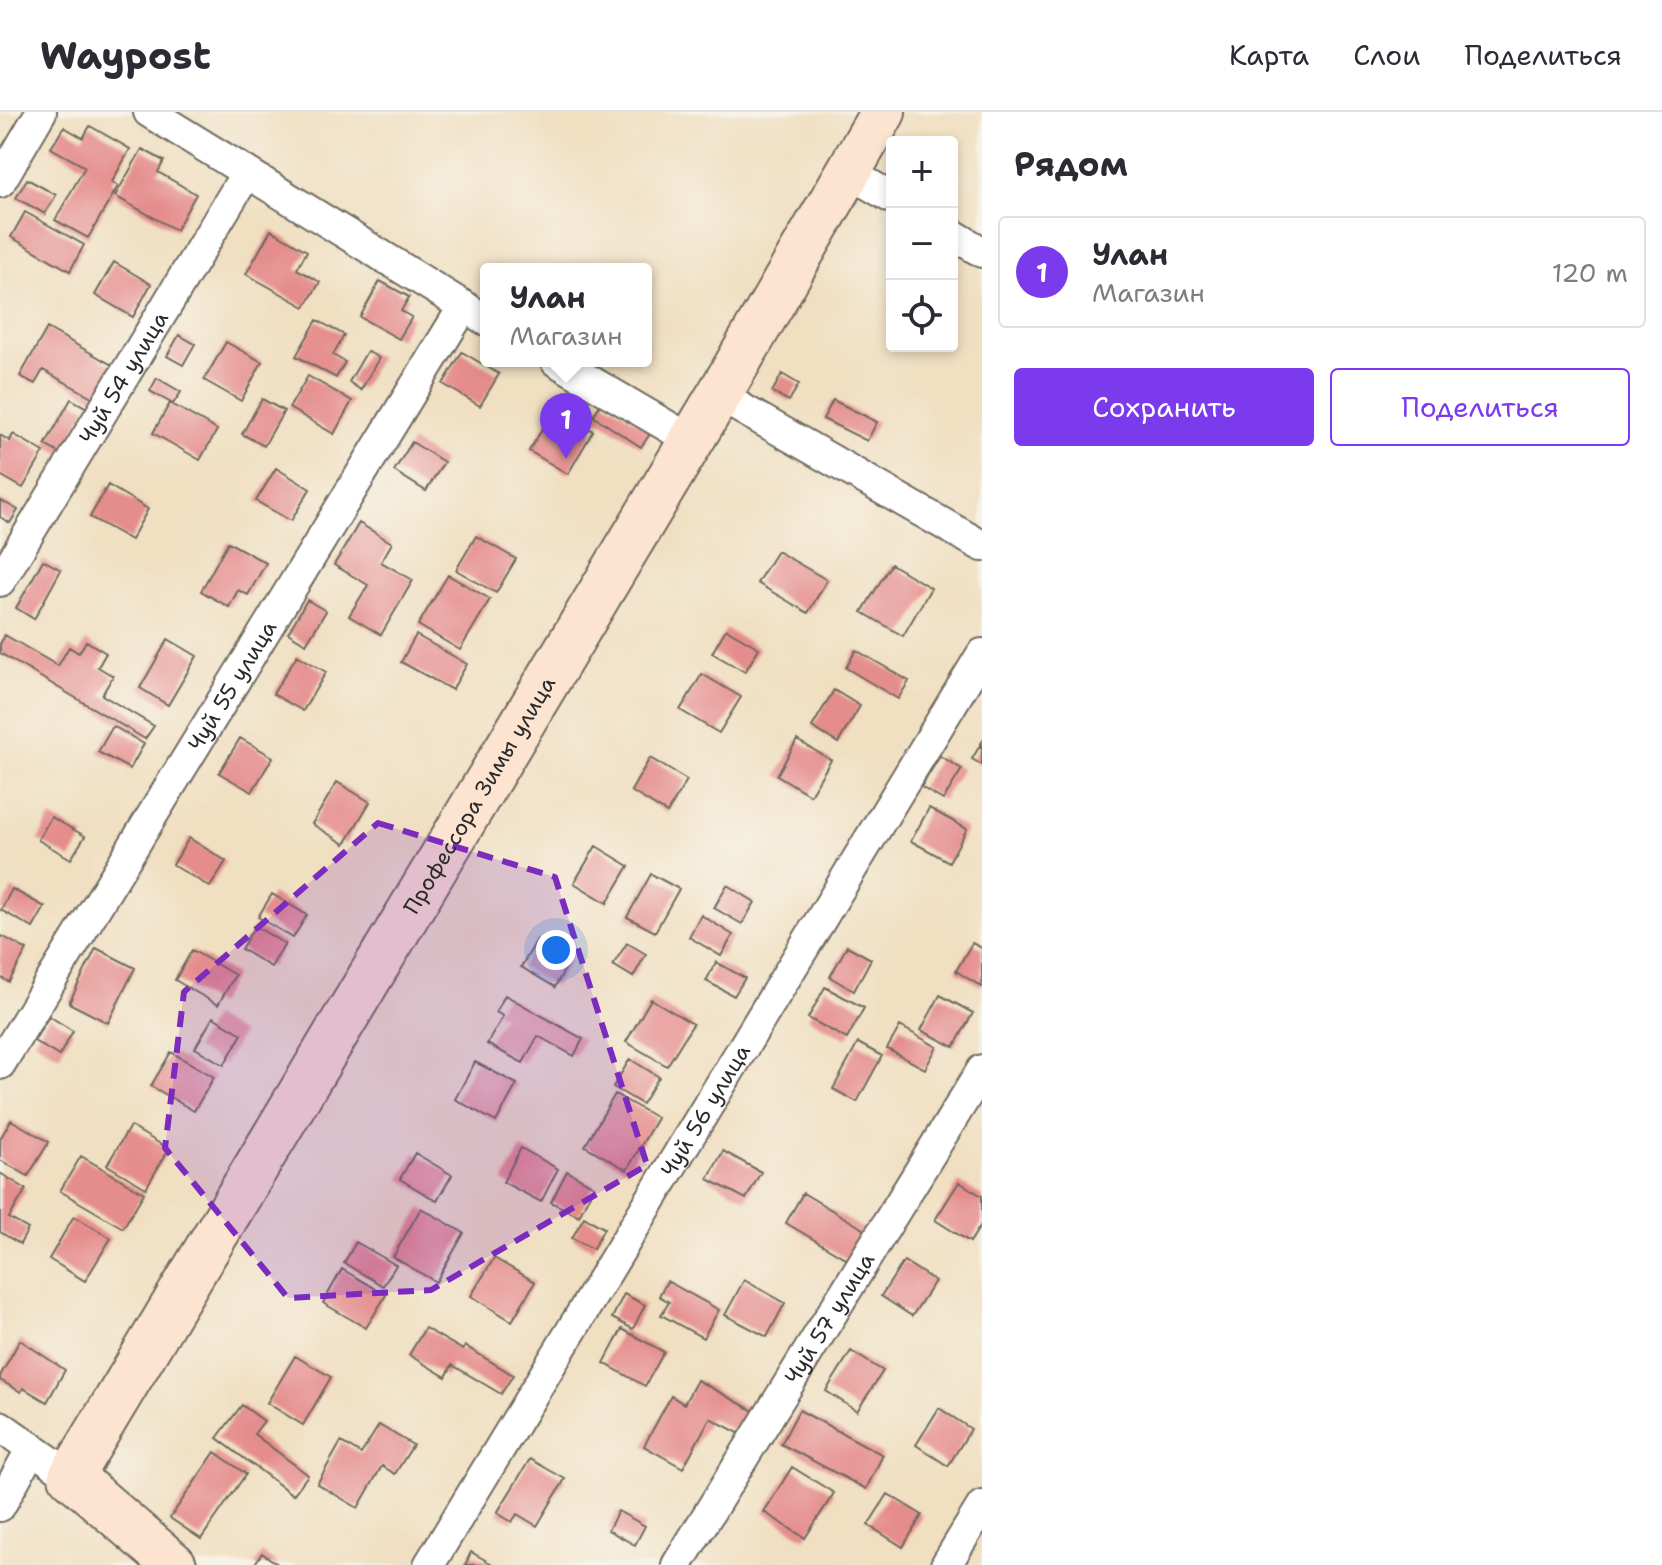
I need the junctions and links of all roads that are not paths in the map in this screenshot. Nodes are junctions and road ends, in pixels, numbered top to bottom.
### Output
1 (41, 112) edge
2 (149, 112) edge
3 (883, 112) edge
4 (848, 172) junction
5 (246, 174) junction
6 (0, 182) edge
7 (886, 194) edge
8 (958, 238) edge
9 (982, 252) edge
10 (475, 313) edge
11 (566, 367) edge
12 (718, 395) junction
13 (691, 440) junction
14 (982, 546) edge
15 (0, 581) edge
16 (982, 654) edge
17 (0, 1064) edge
18 (982, 1070) edge
19 (0, 1426) edge
20 (32, 1448) junction
21 (71, 1476) junction
22 (0, 1506) edge
23 (982, 1506) edge
24 (174, 1565) edge
25 (429, 1565) edge
26 (677, 1565) edge
27 (946, 1565) edge

1 - 6 street
2 - 5 street
3 - 4 street, Профессора Зимы улица
4 - 7 street
4 - 12 street, Профессора Зимы улица
5 - 10 street
5 - 15 street, Чуй 54 улица
8 - 9 street
10 - 17 street, Чуй 55 улица
11 - 13 street
12 - 13 street, Профессора Зимы улица
12 - 14 street
13 - 21 street, Профессора Зимы улица
16 - 25 street, Чуй 56 улица
18 - 26 street, Чуй 57 улица
19 - 20 street
20 - 21 street
20 - 22 street
21 - 24 street
23 - 27 street

